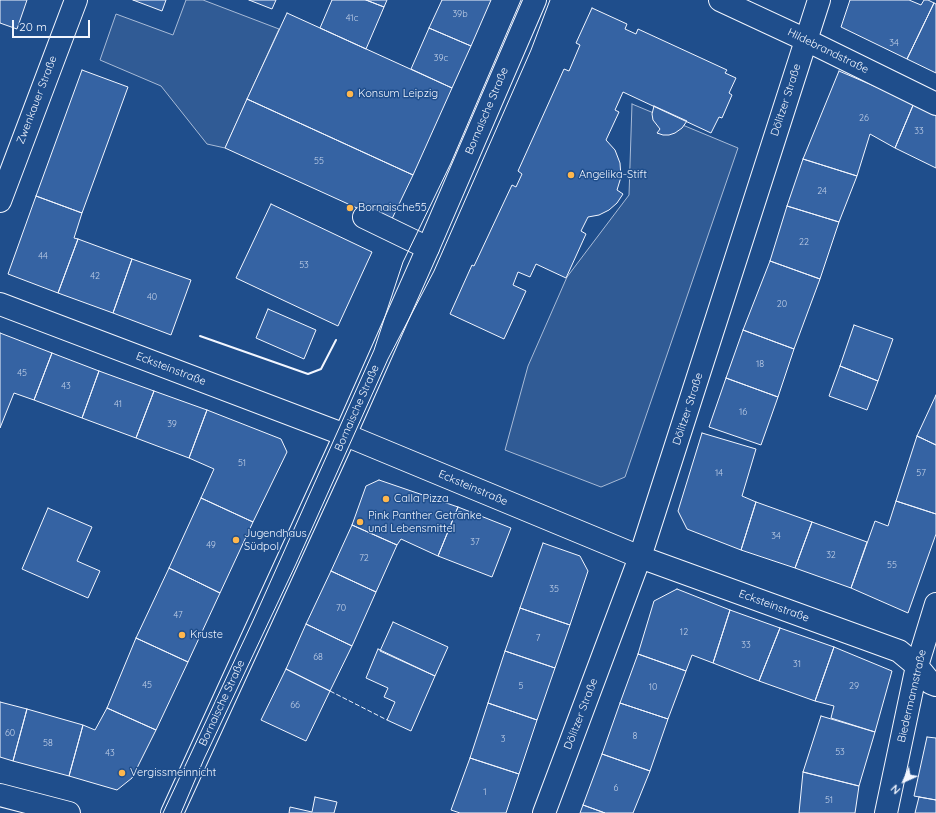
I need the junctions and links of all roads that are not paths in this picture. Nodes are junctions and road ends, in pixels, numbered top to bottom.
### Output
1 (76, 0) edge
2 (535, 0) edge
3 (720, 0) edge
4 (819, 0) edge
5 (806, 40) junction
6 (936, 104) edge
7 (0, 201) edge
8 (364, 217) dead end
9 (428, 248) junction
10 (0, 304) edge
11 (345, 435) junction
12 (640, 557) junction
13 (936, 604) edge
14 (917, 666) junction
15 (936, 684) edge
16 (0, 795) edge
17 (69, 813) edge
18 (172, 813) edge
19 (544, 813) edge
20 (886, 813) edge

1 - 7 street, Zwenkauer Straße
2 - 9 street, Bornaische Straße
3 - 5 street, Hildebrandstraße
4 - 5 street, Dölitzer Straße
5 - 6 street, Hildebrandstraße
5 - 12 street, Dölitzer Straße
8 - 9 street
9 - 11 street, Bornaische Straße
10 - 11 street, Ecksteinstraße
11 - 12 street, Ecksteinstraße
11 - 18 street, Bornaische Straße
12 - 14 street, Ecksteinstraße
12 - 19 street, Dölitzer Straße
13 - 14 street, Biedermannstraße
14 - 15 street, Ecksteinstraße
14 - 20 street, Biedermannstraße
16 - 17 street

